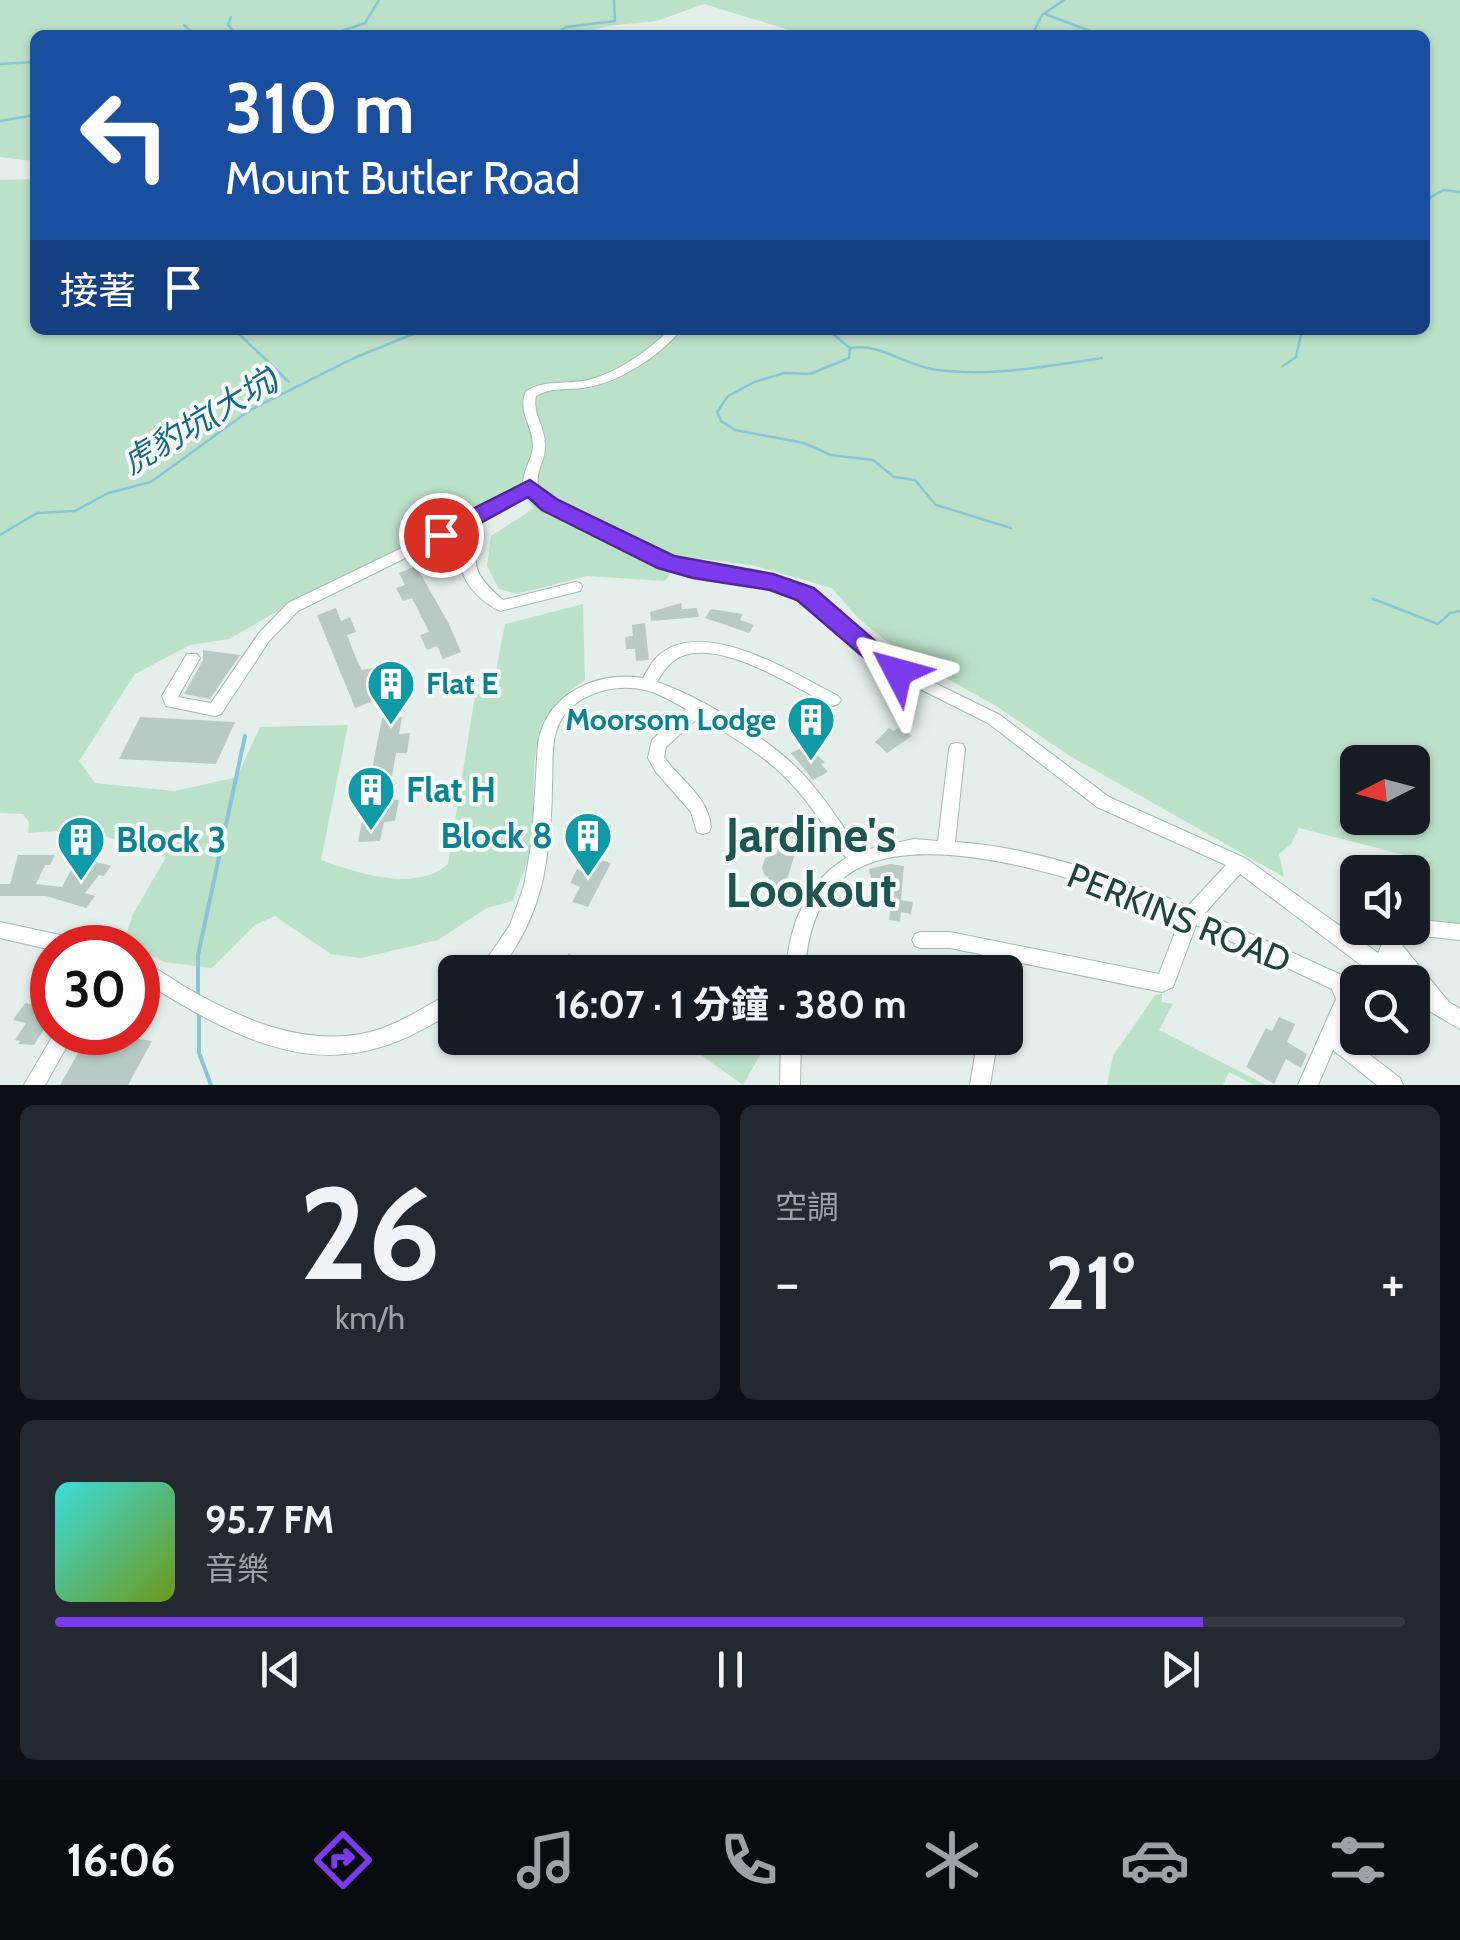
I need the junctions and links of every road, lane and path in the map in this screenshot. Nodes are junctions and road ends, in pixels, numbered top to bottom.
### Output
1 (670, 335) edge
2 (530, 487) junction
3 (475, 518) junction
4 (575, 586) dead end
5 (192, 658) dead end
6 (647, 684) junction
7 (832, 700) dead end
8 (696, 710) junction
9 (957, 748) dead end
10 (703, 827) dead end
11 (946, 848) junction
12 (856, 860) junction
13 (1239, 862) junction
14 (1190, 916) junction
15 (1430, 929) edge
16 (0, 930) edge
17 (1460, 932) edge
18 (30, 937) edge
19 (921, 940) dead end
20 (1393, 945) edge
21 (1392, 948) junction
22 (999, 950) junction
23 (499, 955) edge
24 (796, 955) edge
25 (998, 955) edge
26 (1376, 965) edge
27 (1382, 965) edge
28 (160, 982) edge
29 (1430, 1000) edge
30 (1442, 1008) junction
31 (438, 1011) edge
32 (1460, 1020) edge
33 (1330, 1036) junction
34 (52, 1055) edge
35 (791, 1055) edge
36 (985, 1055) edge
37 (34, 1085) edge
38 (790, 1085) edge
39 (980, 1085) edge
40 (1308, 1085) edge
41 (1394, 1085) edge

1 - 2 street
2 - 3 street
2 - 13 street
3 - 4 street
3 - 5 street
6 - 7 street
6 - 8 street
6 - 23 street
8 - 10 street
8 - 12 street
9 - 11 street
11 - 12 street, PERKINS ROAD
11 - 14 street, PERKINS ROAD
12 - 24 street
13 - 14 street
13 - 26 street
14 - 22 street
14 - 33 street, PERKINS ROAD
15 - 17 street
16 - 18 street
19 - 22 street
20 - 21 street
21 - 27 street
21 - 30 street
22 - 25 street
28 - 31 street
29 - 30 street
30 - 32 street
33 - 40 street, PERKINS ROAD
33 - 41 street
34 - 37 street
35 - 38 street
36 - 39 street

